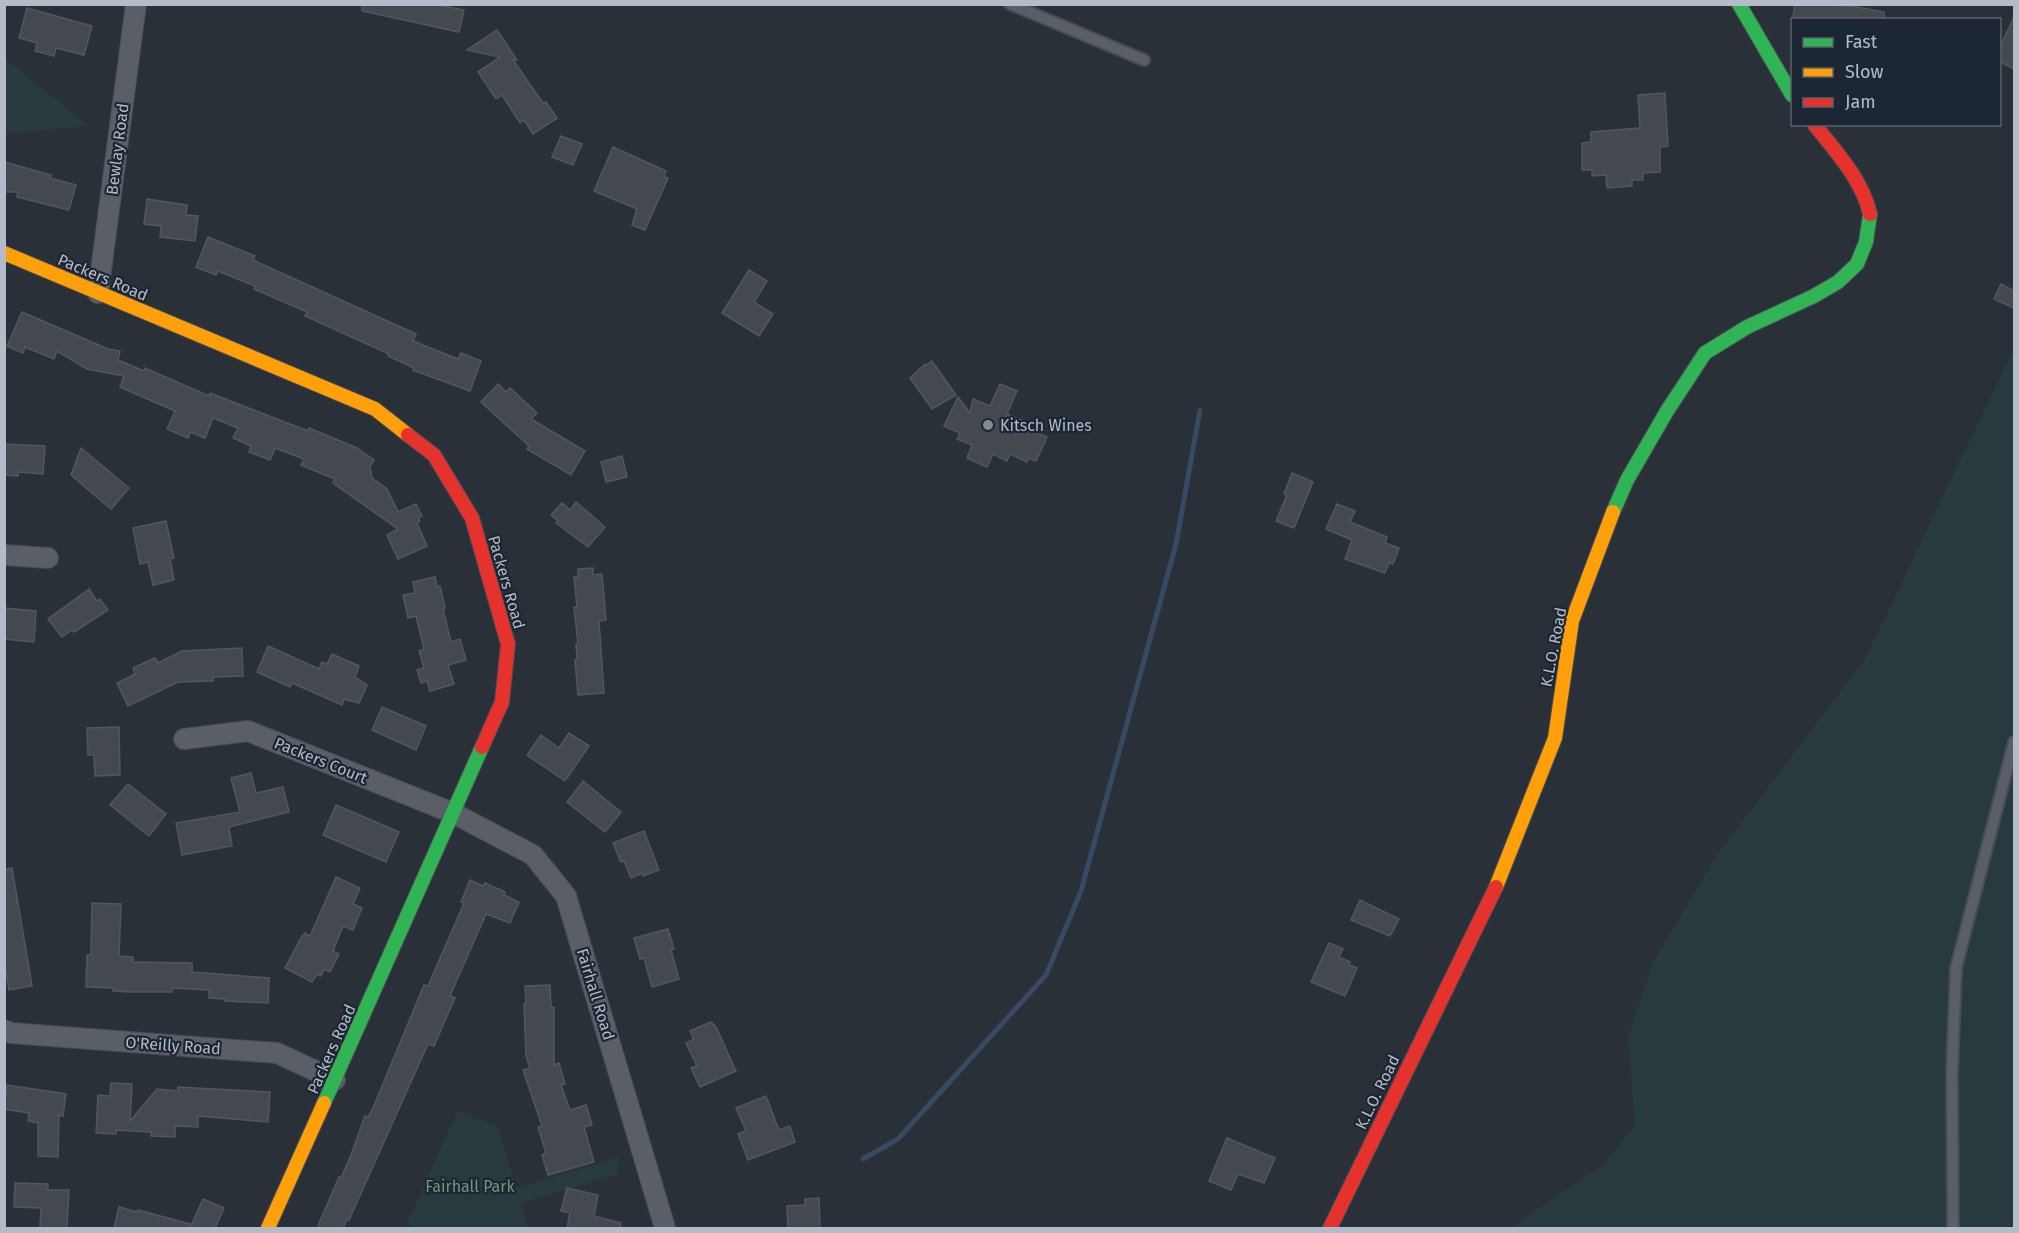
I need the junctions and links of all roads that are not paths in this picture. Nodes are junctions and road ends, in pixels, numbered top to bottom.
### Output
1 (136, 4) edge
2 (1010, 4) edge
3 (1739, 4) edge
4 (1144, 60) dead end
5 (1791, 94) edge
6 (1816, 126) edge
7 (4, 253) edge
8 (98, 293) junction
9 (4, 555) edge
10 (48, 558) dead end
11 (184, 739) dead end
12 (2014, 742) edge
13 (453, 813) junction
14 (4, 1030) edge
15 (336, 1080) junction
16 (268, 1228) edge
17 (665, 1228) edge
18 (1330, 1228) edge
19 (1953, 1228) edge

1 - 8 street, Bewlay Road
2 - 4 lane
3 - 5 main road
6 - 18 main road, K.L.O. Road
7 - 8 main road, Packers Road
8 - 13 main road, Packers Road
9 - 10 street
11 - 13 street, Packers Court
12 - 19 lane
13 - 15 main road, Packers Road
13 - 17 street, Fairhall Road
14 - 15 street, O'Reilly Road
15 - 16 main road, Packers Road

